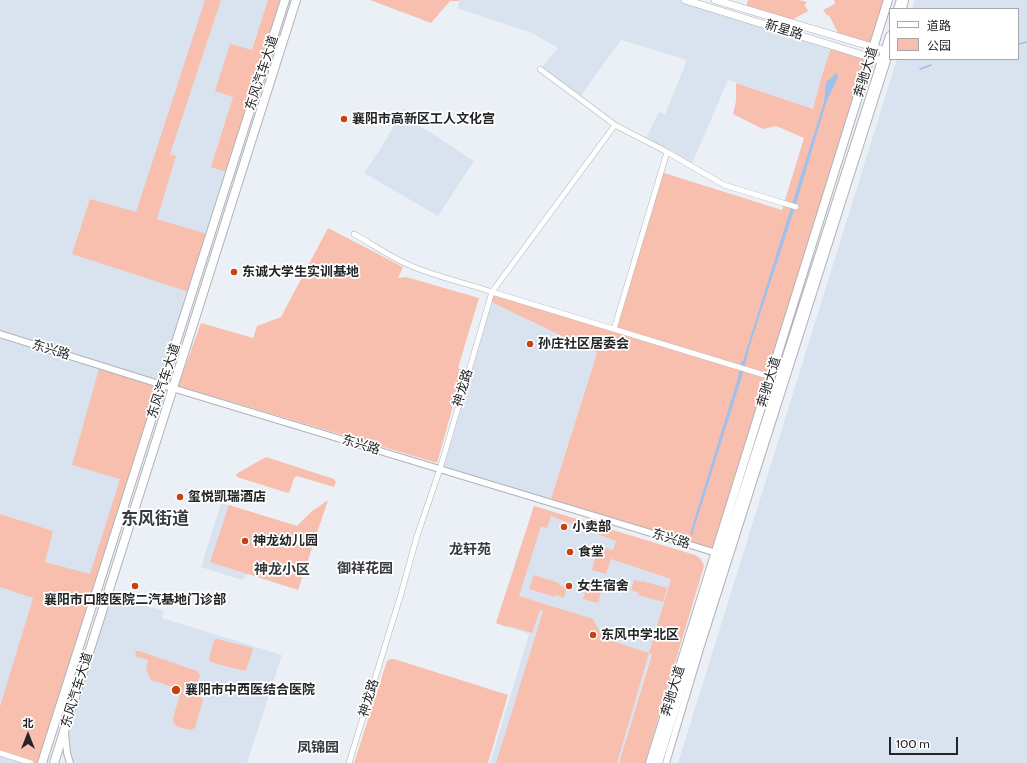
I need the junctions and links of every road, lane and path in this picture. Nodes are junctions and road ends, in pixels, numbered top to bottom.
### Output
1 (285, 0) edge
2 (296, 0) edge
3 (685, 0) edge
4 (715, 0) edge
5 (888, 0) edge
6 (874, 47) junction
7 (888, 51) edge
8 (870, 57) junction
9 (882, 66) junction
10 (540, 69) dead end
11 (615, 125) junction
12 (667, 152) junction
13 (796, 207) dead end
14 (354, 234) dead end
15 (492, 292) junction
16 (614, 329) junction
17 (0, 334) edge
18 (771, 377) junction
19 (162, 385) junction
20 (172, 388) junction
21 (440, 469) junction
22 (719, 554) junction
23 (710, 607) junction
24 (64, 731) junction
25 (0, 753) edge
26 (31, 763) edge
27 (42, 763) edge
28 (54, 763) edge
29 (70, 763) edge
30 (349, 763) edge
31 (650, 763) edge
32 (658, 763) edge
33 (666, 763) edge

1 - 19 main road, 东风汽车大道
2 - 20 main road, 东风汽车大道
3 - 8 main road, 新星路
4 - 6 main road, 新星路
5 - 6 main road, 奔驰大道
6 - 7 main road, 新星路
6 - 8 main road, 奔驰大道
7 - 9 main road, 奔驰大道
8 - 9 main road, 新星路
8 - 18 main road, 奔驰大道
9 - 22 main road, 奔驰大道
9 - 23 street
10 - 11 street
11 - 12 street
11 - 15 street
12 - 13 street
12 - 16 street
14 - 15 street
15 - 16 street
15 - 21 street, 神龙路
16 - 18 street
17 - 19 street, 东兴路
18 - 22 main road, 奔驰大道
19 - 20 street, 东兴路
19 - 27 main road, 东风汽车大道
20 - 21 street, 东兴路
20 - 24 main road, 东风汽车大道
21 - 22 street, 东兴路
21 - 30 street, 神龙路
22 - 23 main road, 奔驰大道
22 - 31 main road, 奔驰大道
23 - 32 main road, 奔驰大道
23 - 33 street
24 - 28 main road, 东风汽车大道
24 - 29 street
25 - 26 street

